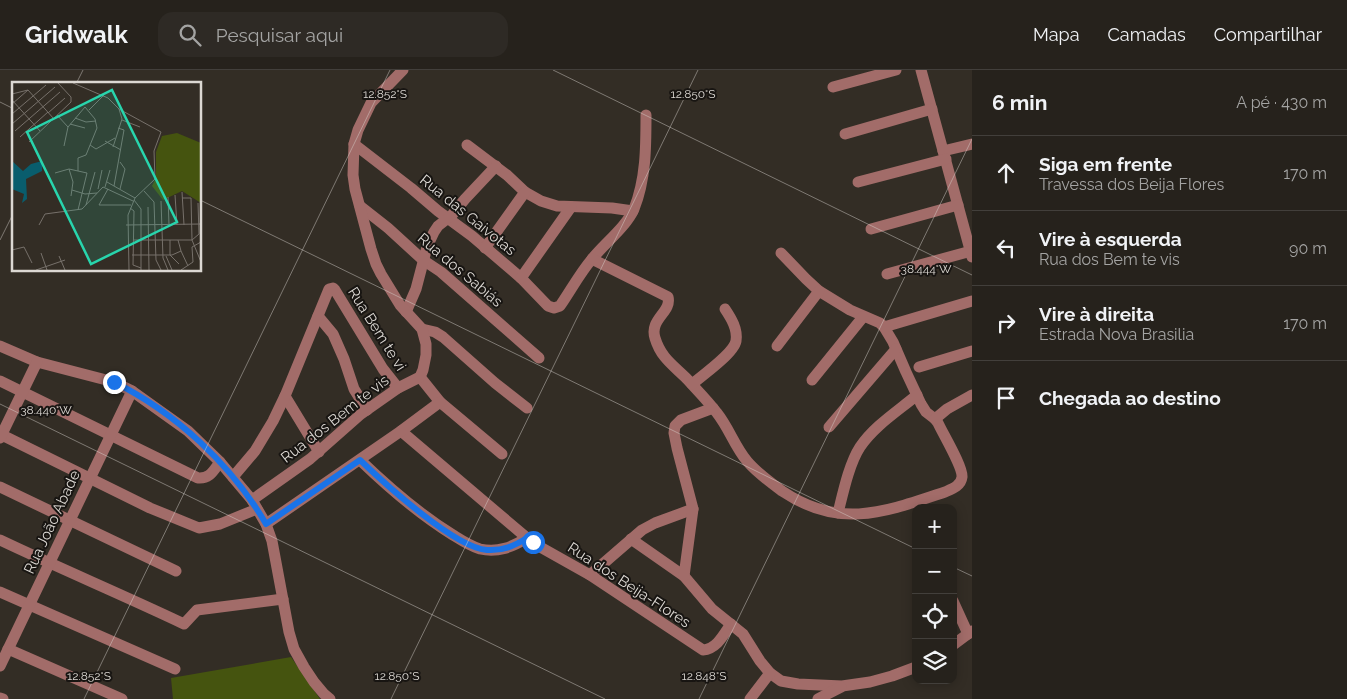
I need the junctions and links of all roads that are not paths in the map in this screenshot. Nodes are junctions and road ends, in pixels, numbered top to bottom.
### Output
1 (403, 70) edge
2 (896, 70) edge
3 (921, 70) edge
4 (833, 87) dead end
5 (932, 110) junction
6 (646, 115) dead end
7 (845, 134) dead end
8 (354, 144) junction
9 (972, 144) edge
10 (467, 145) dead end
11 (944, 155) junction
12 (496, 166) junction
13 (858, 182) dead end
14 (526, 192) junction
15 (958, 205) junction
16 (360, 206) junction
17 (571, 207) junction
18 (633, 211) junction
19 (448, 218) junction
20 (871, 229) dead end
21 (485, 248) junction
22 (781, 253) dead end
23 (971, 254) edge
24 (592, 259) junction
25 (423, 260) junction
26 (887, 274) dead end
27 (520, 278) junction
28 (819, 291) junction
29 (972, 302) edge
30 (725, 308) dead end
31 (406, 312) junction
32 (318, 316) junction
33 (863, 317) junction
34 (884, 327) junction
35 (422, 329) junction
36 (0, 346) edge
37 (777, 346) dead end
38 (896, 349) junction
39 (972, 351) edge
40 (539, 358) dead end
41 (37, 362) junction
42 (919, 367) dead end
43 (420, 377) junction
44 (812, 380) dead end
45 (0, 381) edge
46 (692, 384) junction
47 (398, 388) junction
48 (132, 391) junction
49 (22, 392) junction
50 (972, 394) edge
51 (917, 395) junction
52 (285, 396) junction
53 (440, 402) junction
54 (527, 408) dead end
55 (713, 408) junction
56 (367, 410) junction
57 (935, 419) junction
58 (829, 427) dead end
59 (401, 431) junction
60 (1, 436) edge
61 (110, 436) junction
62 (319, 452) junction
63 (502, 454) dead end
64 (360, 460) junction
65 (220, 462) junction
66 (233, 477) junction
67 (89, 479) junction
68 (0, 487) edge
69 (255, 504) junction
70 (923, 504) edge
71 (912, 506) edge
72 (693, 509) junction
73 (838, 513) junction
74 (70, 521) junction
75 (266, 524) junction
76 (527, 538) junction
77 (631, 539) junction
78 (0, 540) edge
79 (49, 563) junction
80 (176, 570) dead end
81 (590, 575) junction
82 (684, 576) junction
83 (0, 592) edge
84 (283, 599) junction
85 (30, 605) junction
86 (957, 609) edge
87 (731, 624) junction
88 (970, 633) edge
89 (957, 642) edge
90 (8, 649) junction
91 (0, 666) edge
92 (912, 668) edge
93 (175, 669) dead end
94 (770, 673) junction
95 (842, 686) junction
96 (122, 699) edge
97 (330, 699) edge
98 (750, 699) edge
99 (818, 699) edge

1 - 8 street
2 - 4 street
3 - 5 street
5 - 7 street
5 - 11 street
6 - 18 street
8 - 16 street
8 - 19 street, Rua das Gaivotas
9 - 11 street
10 - 12 street
11 - 13 street
11 - 15 street
12 - 14 street
12 - 19 street
14 - 17 street
14 - 21 street
15 - 20 street
15 - 23 street
16 - 25 street, Rua dos Sabiás
16 - 31 street
17 - 18 street
17 - 27 street
18 - 24 street
19 - 21 street, Rua das Gaivotas
19 - 25 street
21 - 27 street, Rua das Gaivotas
22 - 28 street
23 - 26 street
24 - 27 street, Rua das Gaivotas
24 - 46 street
25 - 31 street
25 - 40 street, Rua dos Sabiás
28 - 33 street
28 - 37 street
29 - 34 street
30 - 46 street
31 - 35 street
32 - 47 street, Rua Bem te vi
32 - 52 street, Rua Bem te vi
32 - 56 street
33 - 34 street
33 - 44 street
34 - 38 street
35 - 43 street
35 - 54 street
36 - 41 street
38 - 51 street
38 - 58 street
39 - 42 street
41 - 48 street
41 - 49 street
43 - 47 street, Rua dos Bem te vis
43 - 53 street
45 - 49 street
46 - 55 street
47 - 56 street, Rua dos Bem te vis
48 - 61 street, Rua João Abade
48 - 65 street
49 - 60 street
49 - 61 street
50 - 57 street
51 - 57 street
51 - 73 street
52 - 62 street
52 - 66 street, Rua Bem te vi
53 - 59 street
53 - 63 street
55 - 72 street
55 - 73 street
56 - 62 street, Rua dos Bem te vis
57 - 70 street
59 - 64 street
59 - 76 street, Rua dos Beija-Flores
60 - 67 street, Rua dos Bem te vis
61 - 65 street
61 - 67 street, Rua João Abade
62 - 69 street, Rua dos Bem te vis
64 - 75 street
64 - 76 street
65 - 66 street
66 - 69 street
67 - 69 street, Rua dos Bem te vis
67 - 74 street, Rua João Abade
68 - 74 street
69 - 75 street
71 - 73 street
72 - 77 street
72 - 82 street
74 - 79 street, Rua João Abade
74 - 80 street
75 - 84 street
76 - 81 street, Rua dos Beija-Flores
77 - 81 street
77 - 82 street
78 - 79 street
79 - 84 street
79 - 85 street, Rua João Abade
81 - 87 street, Rua dos Beija-Flores
82 - 87 street
83 - 85 street
84 - 97 street
85 - 90 street, Rua João Abade
85 - 93 street
86 - 88 street
87 - 94 street
88 - 89 street
90 - 91 street, Rua João Abade
90 - 96 street
92 - 95 street
94 - 95 street
94 - 98 street
95 - 99 street

